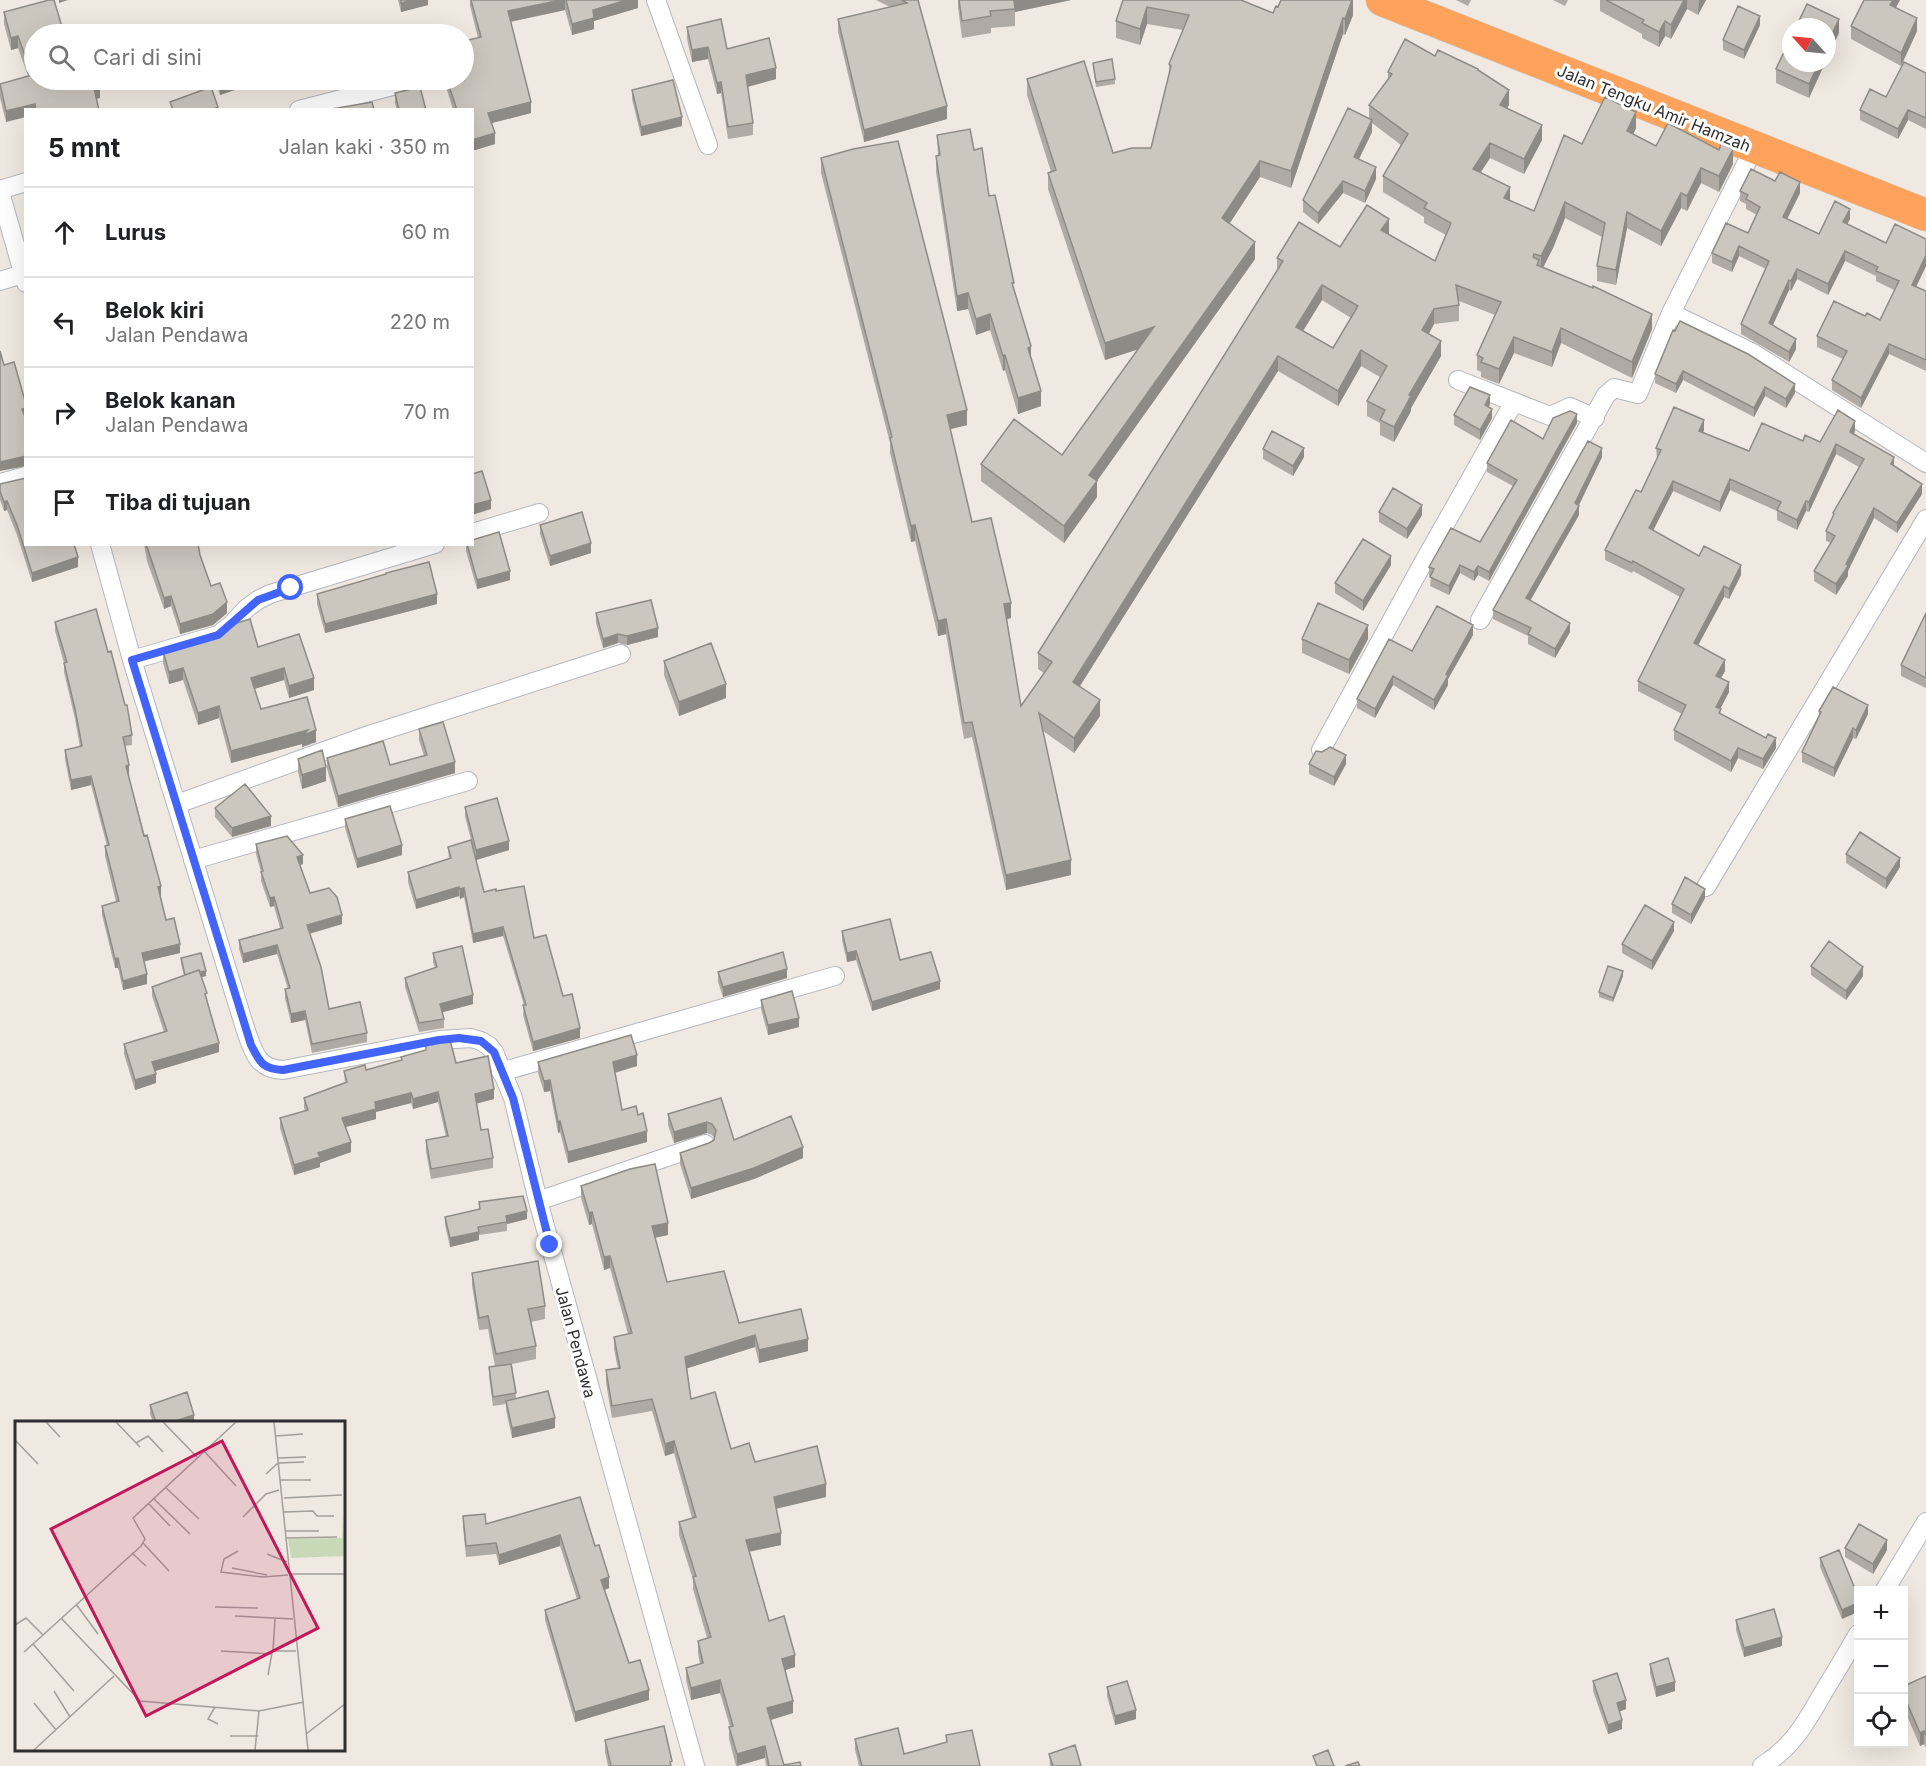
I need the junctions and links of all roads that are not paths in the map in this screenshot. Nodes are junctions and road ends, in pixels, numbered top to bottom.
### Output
1 (656, 0) edge
2 (1382, 0) edge
3 (377, 90) edge
4 (307, 108) edge
5 (708, 145) dead end
6 (1754, 148) junction
7 (24, 183) edge
8 (0, 191) edge
9 (1926, 215) edge
10 (24, 279) edge
11 (0, 281) edge
12 (1671, 313) junction
13 (1458, 380) dead end
14 (1514, 402) junction
15 (1595, 418) junction
16 (1926, 464) edge
17 (24, 477) edge
18 (0, 483) edge
19 (539, 513) dead end
20 (1926, 519) edge
21 (474, 532) edge
22 (101, 546) edge
23 (428, 546) edge
24 (1480, 620) dead end
25 (621, 654) dead end
26 (132, 660) junction
27 (1321, 750) edge
28 (468, 782) dead end
29 (177, 804) junction
30 (193, 860) junction
31 (1706, 887) edge
32 (835, 976) dead end
33 (501, 1072) junction
34 (705, 1144) edge
35 (538, 1201) junction
36 (1926, 1522) edge
37 (1887, 1586) edge
38 (1855, 1640) edge
39 (695, 1766) edge
40 (1762, 1766) edge

1 - 5 street
2 - 6 highway, Jalan Tengku Amir Hamzah
3 - 4 street
6 - 9 highway, Jalan Tengku Amir Hamzah
6 - 12 street
7 - 8 street
8 - 10 street
10 - 11 street
12 - 15 street
12 - 16 street
13 - 14 street
14 - 15 street
14 - 27 street
15 - 24 street
17 - 18 street
19 - 21 street
20 - 31 street
22 - 26 street, Jalan Pendawa
23 - 26 street
25 - 29 street
26 - 29 street, Jalan Pendawa
28 - 30 street
29 - 30 street, Jalan Pendawa
30 - 33 street, Jalan Pendawa
32 - 33 street
33 - 35 street, Jalan Pendawa
34 - 35 street
35 - 39 street, Jalan Pendawa
36 - 37 street
38 - 40 street

